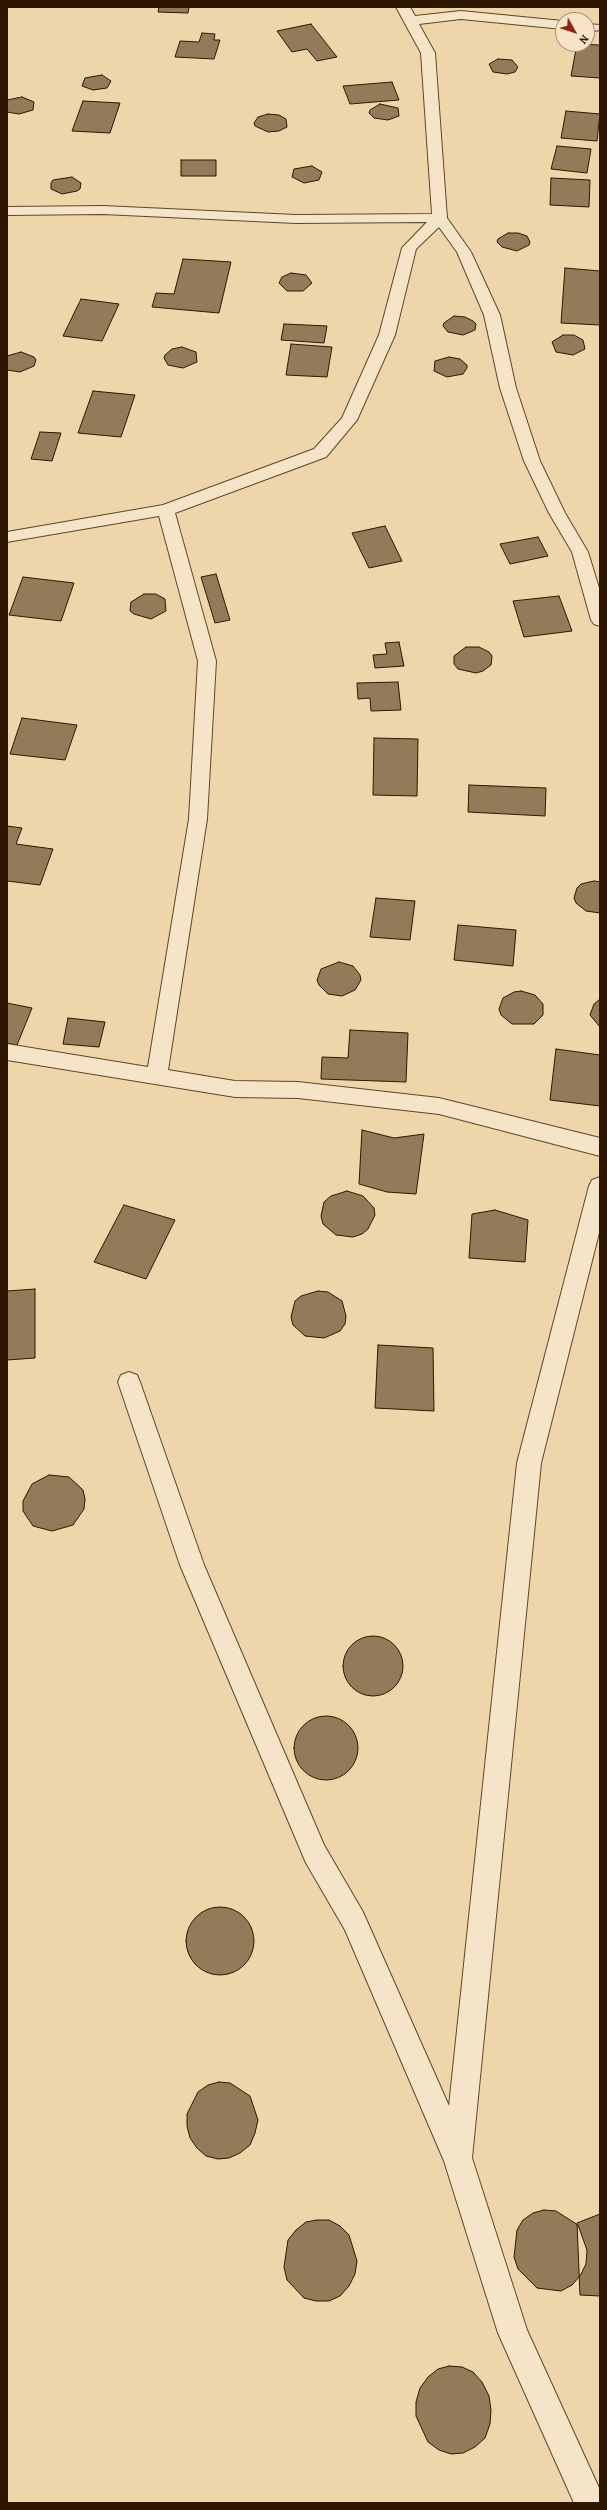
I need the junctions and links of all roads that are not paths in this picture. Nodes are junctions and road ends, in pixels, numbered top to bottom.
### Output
1 (403, 7) edge
2 (462, 11) edge
3 (410, 21) junction
4 (555, 24) edge
5 (7, 211) edge
6 (440, 218) junction
7 (166, 510) junction
8 (7, 537) edge
9 (600, 620) edge
10 (7, 1052) edge
11 (158, 1076) junction
12 (600, 1147) edge
13 (600, 1186) edge
14 (129, 1382) dead end
15 (458, 2159) junction
16 (590, 2503) edge

1 - 3 street
2 - 3 street
2 - 4 street
3 - 6 street
5 - 6 street
6 - 7 street
6 - 9 street
7 - 8 street
7 - 11 street
10 - 11 street
11 - 12 street
13 - 15 street
14 - 15 street
15 - 16 street

